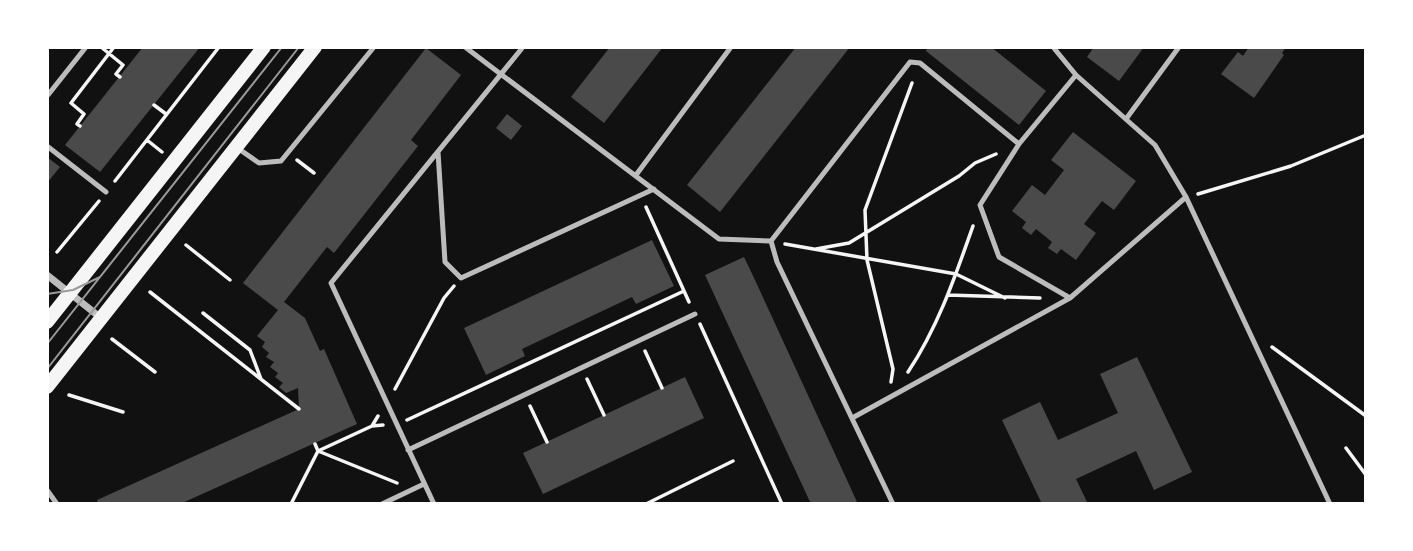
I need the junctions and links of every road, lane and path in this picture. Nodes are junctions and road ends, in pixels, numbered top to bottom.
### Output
1 (86, 47) edge
2 (100, 47) edge
3 (114, 47) edge
4 (219, 47) edge
5 (264, 47) edge
6 (315, 47) edge
7 (374, 47) edge
8 (465, 47) edge
9 (523, 47) edge
10 (731, 47) edge
11 (1053, 47) edge
12 (1179, 47) edge
13 (109, 54) junction
14 (920, 63) junction
15 (500, 75) junction
16 (1076, 75) junction
17 (120, 77) dead end
18 (48, 96) edge
19 (154, 104) dead end
20 (166, 114) junction
21 (1126, 119) junction
22 (80, 126) dead end
23 (1366, 135) edge
24 (1019, 144) junction
25 (47, 146) edge
26 (236, 147) junction
27 (438, 152) junction
28 (290, 154) junction
29 (314, 173) dead end
30 (636, 175) junction
31 (654, 189) junction
32 (106, 192) junction
33 (640, 194) junction
34 (1186, 197) junction
35 (980, 205) junction
36 (866, 232) junction
37 (771, 242) junction
38 (186, 245) dead end
39 (814, 250) junction
40 (57, 252) dead end
41 (867, 260) junction
42 (956, 274) junction
43 (47, 275) edge
44 (461, 278) junction
45 (230, 280) dead end
46 (684, 291) junction
47 (149, 292) dead end
48 (70, 293) junction
49 (948, 295) junction
50 (1005, 298) junction
51 (1070, 298) junction
52 (203, 313) dead end
53 (695, 314) junction
54 (102, 318) junction
55 (47, 322) edge
56 (1248, 329) junction
57 (113, 339) dead end
58 (640, 340) junction
59 (582, 367) junction
60 (155, 372) dead end
61 (262, 381) junction
62 (47, 387) edge
63 (663, 388) dead end
64 (894, 394) junction
65 (69, 395) dead end
66 (524, 395) junction
67 (888, 400) junction
68 (387, 404) junction
69 (299, 409) dead end
70 (123, 412) dead end
71 (604, 415) dead end
72 (1366, 416) edge
73 (854, 417) junction
74 (397, 425) junction
75 (372, 426) junction
76 (547, 442) dead end
77 (315, 444) dead end
78 (1346, 448) dead end
79 (408, 450) junction
80 (318, 451) junction
81 (733, 461) dead end
82 (1366, 475) edge
83 (424, 484) junction
84 (412, 489) junction
85 (47, 490) edge
86 (57, 504) edge
87 (291, 504) edge
88 (382, 504) edge
89 (434, 504) edge
90 (646, 504) edge
91 (782, 504) edge
92 (893, 504) edge
93 (1330, 504) edge

1 - 18 lane
2 - 13 path
3 - 13 path
4 - 20 path
5 - 48 main road
6 - 26 main road
7 - 28 lane
8 - 15 lane
9 - 15 lane
10 - 30 lane
11 - 16 lane
12 - 21 lane
13 - 17 path
13 - 22 path
14 - 24 lane
14 - 36 path
14 - 37 lane
15 - 27 lane
15 - 30 lane
16 - 21 lane
16 - 24 lane
19 - 20 path
20 - 32 path
21 - 34 lane
23 - 34 path
24 - 35 lane
24 - 36 path
25 - 32 lane
26 - 28 lane
26 - 54 main road
27 - 44 lane
27 - 68 lane
28 - 29 path
30 - 31 lane
31 - 33 lane
31 - 37 lane
32 - 40 path
33 - 44 lane
33 - 46 path
34 - 51 lane
34 - 56 lane
35 - 42 path
35 - 51 lane
36 - 39 path
36 - 41 path
37 - 39 path
37 - 73 lane
38 - 45 path
39 - 41 path
41 - 42 path
41 - 67 path
42 - 49 path
42 - 50 path
43 - 48 street
44 - 68 path
46 - 53 path
46 - 74 path
47 - 61 path
48 - 54 street
48 - 55 main road
49 - 50 path
49 - 64 path
50 - 51 path
51 - 64 lane
52 - 61 path
53 - 58 lane
53 - 91 path
54 - 62 main road
56 - 72 path
56 - 93 lane
57 - 60 path
58 - 59 lane
58 - 63 path
59 - 66 lane
59 - 71 path
61 - 69 path
64 - 67 lane
65 - 70 path
66 - 76 path
66 - 79 lane
67 - 73 lane
68 - 74 lane
68 - 75 path
73 - 92 lane
74 - 75 path
74 - 79 lane
75 - 80 path
77 - 80 path
78 - 82 path
79 - 83 lane
80 - 84 path
80 - 87 path
81 - 90 path
83 - 84 lane
83 - 89 lane
84 - 88 lane
85 - 86 lane

